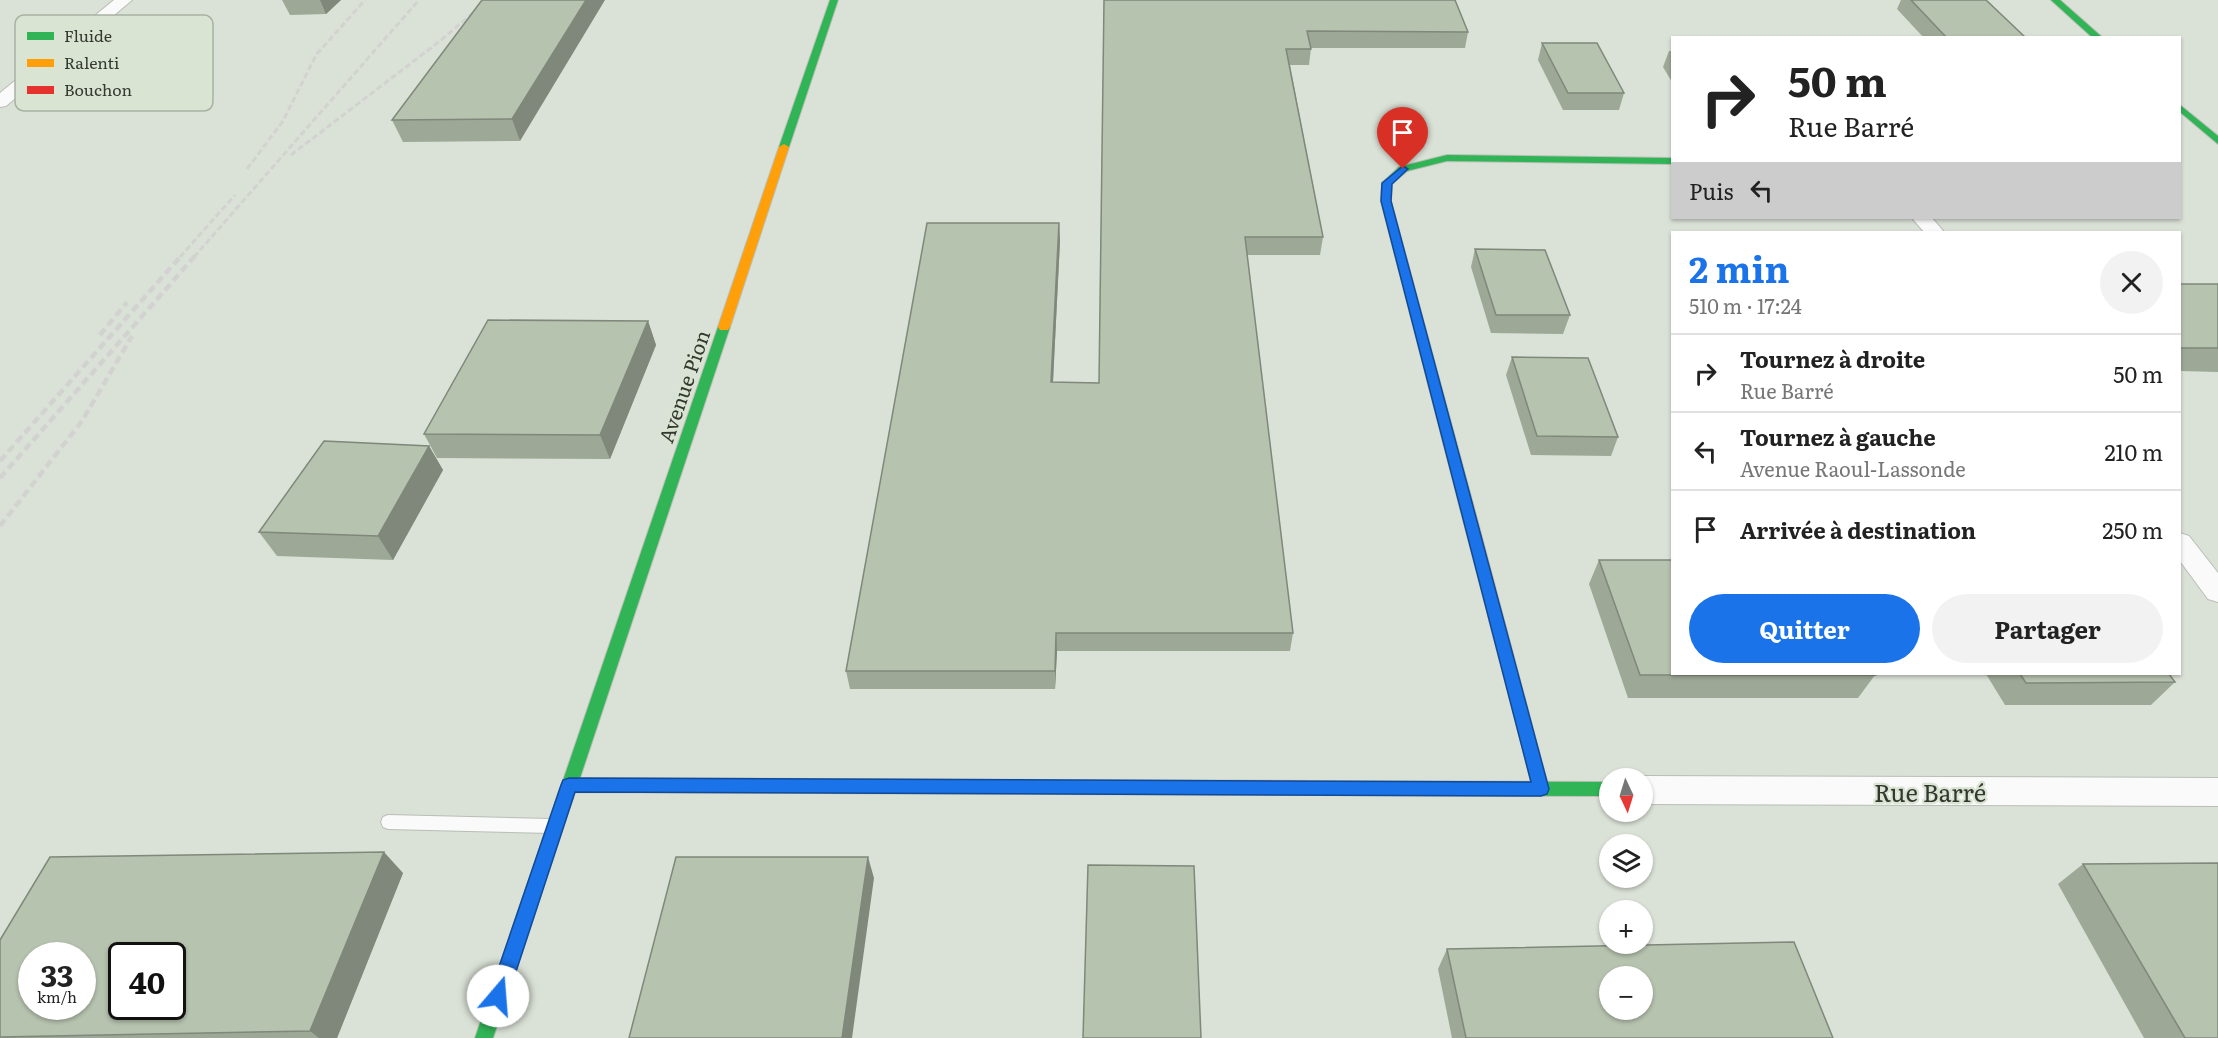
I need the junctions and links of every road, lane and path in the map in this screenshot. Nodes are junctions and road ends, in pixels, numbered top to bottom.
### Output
1 (124, 0) edge
2 (834, 0) edge
3 (2055, 0) edge
4 (106, 15) edge
5 (2096, 36) edge
6 (15, 90) edge
7 (0, 102) edge
8 (2181, 109) edge
9 (2218, 141) edge
10 (1671, 161) edge
11 (1923, 219) edge
12 (1933, 231) edge
13 (2181, 544) edge
14 (2218, 592) edge
15 (569, 785) junction
16 (1541, 789) junction
17 (1599, 789) edge
18 (1653, 790) edge
19 (2218, 792) edge
20 (388, 822) dead end
21 (555, 826) junction
22 (484, 1038) edge

1 - 4 street
2 - 15 street, Avenue Pion
3 - 5 street
6 - 7 street
8 - 9 street
10 - 16 street
11 - 12 street
13 - 14 street
15 - 16 street
15 - 21 street, Avenue Pion
16 - 17 street
18 - 19 street, Rue Barré
20 - 21 lane
21 - 22 street, Avenue Pion

